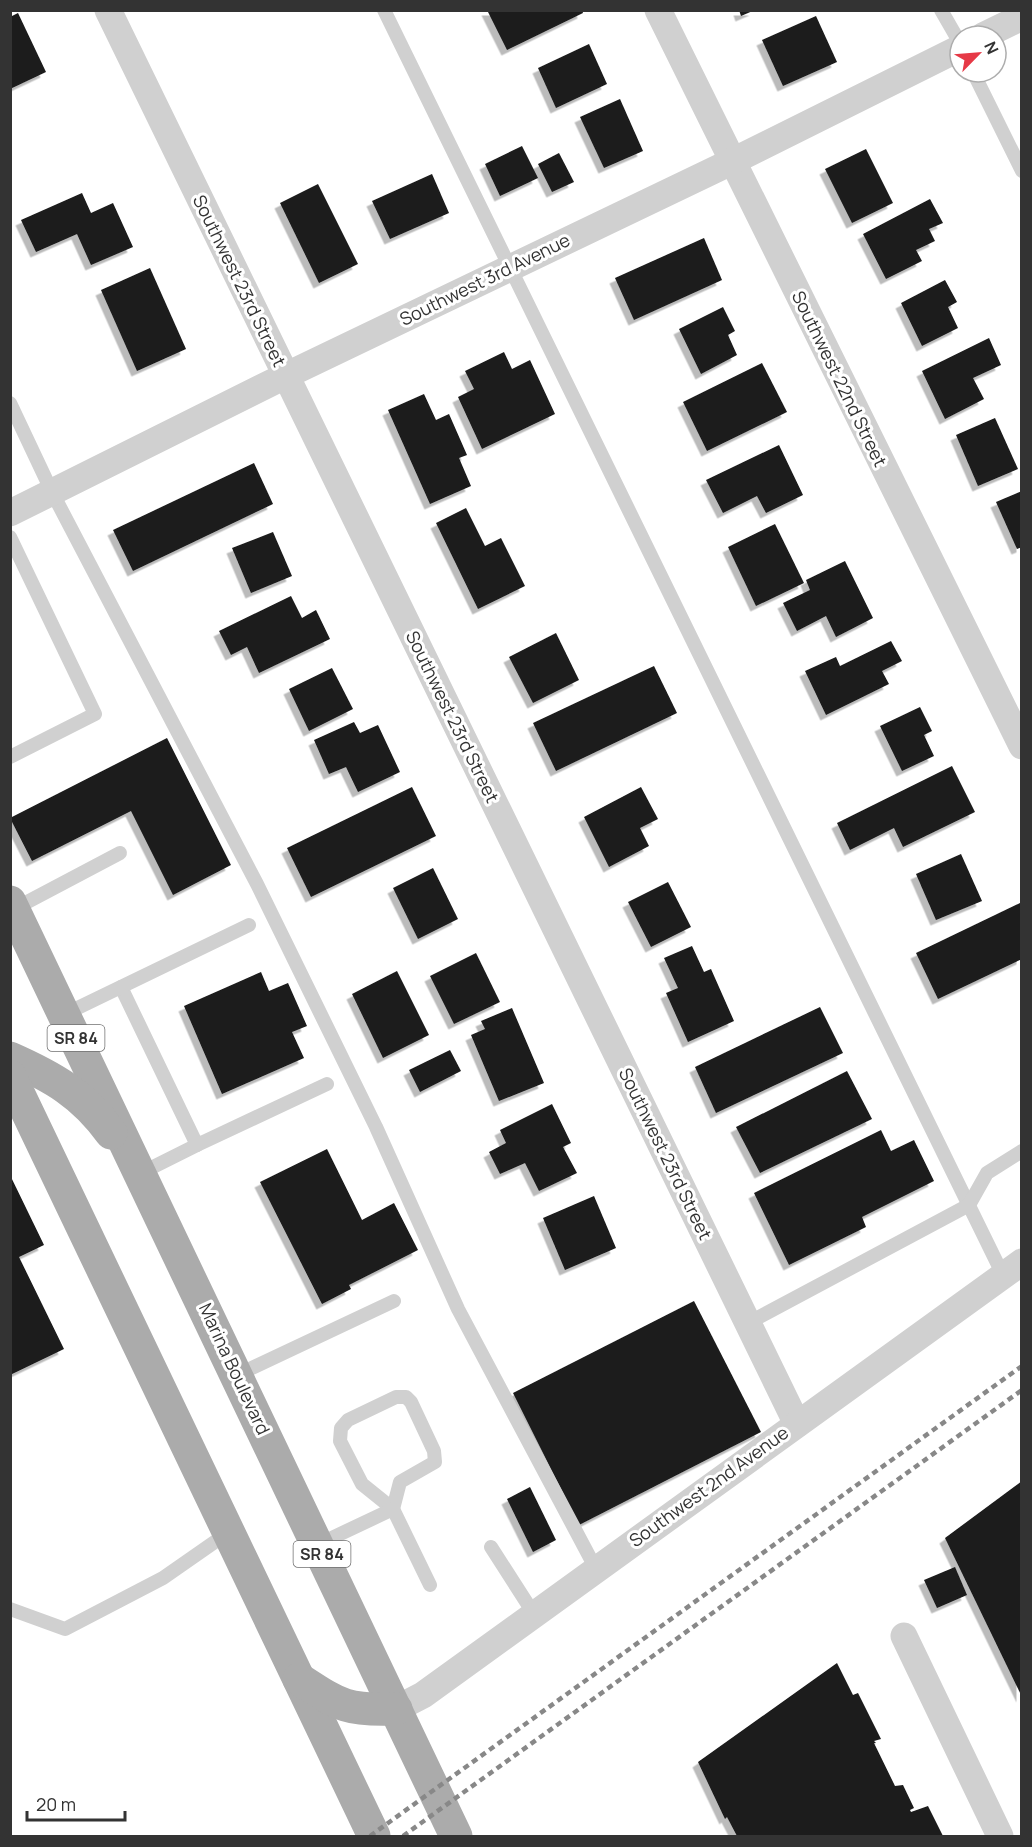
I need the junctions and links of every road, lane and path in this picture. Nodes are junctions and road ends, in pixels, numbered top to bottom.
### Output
1 (108, 10) edge
2 (384, 10) edge
3 (658, 10) edge
4 (941, 10) edge
5 (1022, 17) edge
6 (948, 24) edge
7 (1008, 24) edge
8 (948, 52) edge
9 (979, 84) edge
10 (731, 162) junction
11 (1022, 171) edge
12 (510, 268) junction
13 (285, 376) junction
14 (11, 406) edge
15 (52, 492) junction
16 (10, 513) edge
17 (10, 537) edge
18 (1022, 746) edge
19 (10, 757) edge
20 (120, 854) dead end
21 (12, 906) edge
22 (249, 925) dead end
23 (121, 987) junction
24 (64, 1014) junction
25 (10, 1058) edge
26 (10, 1076) edge
27 (327, 1084) dead end
28 (21, 1120) edge
29 (197, 1145) junction
30 (1022, 1151) edge
31 (141, 1173) junction
32 (969, 1205) junction
33 (1012, 1269) edge
34 (394, 1301) dead end
35 (748, 1323) junction
36 (237, 1375) junction
37 (797, 1424) junction
38 (393, 1509) junction
39 (229, 1532) junction
40 (317, 1545) junction
41 (491, 1547) dead end
42 (596, 1569) junction
43 (430, 1585) dead end
44 (10, 1609) edge
45 (534, 1614) junction
46 (904, 1636) dead end
47 (298, 1679) junction
48 (396, 1709) junction
49 (374, 1836) edge
50 (456, 1836) edge
51 (1000, 1836) edge

1 - 13 street, Southwest 23rd Street
2 - 12 lane
3 - 10 street, Southwest 22nd Street
4 - 6 lane
5 - 7 street
8 - 10 street, Southwest 3rd Avenue
9 - 11 lane
10 - 12 street, Southwest 3rd Avenue
10 - 18 street, Southwest 22nd Street
12 - 13 street, Southwest 3rd Avenue
12 - 32 lane
13 - 15 street, Southwest 3rd Avenue
13 - 35 street, Southwest 23rd Street
14 - 15 lane
15 - 16 street, Southwest 3rd Avenue
15 - 42 lane
17 - 19 lane
20 - 21 lane
21 - 24 main road, Marina Boulevard / SR 84
22 - 23 lane
23 - 24 lane
23 - 29 lane
24 - 31 main road, Marina Boulevard / SR 84
25 - 31 main road
26 - 28 main road
27 - 29 lane
28 - 39 main road
29 - 31 lane
30 - 32 lane
31 - 36 main road, Marina Boulevard / SR 84
32 - 33 lane
32 - 35 lane
33 - 37 street, Southwest 2nd Avenue
34 - 36 lane
35 - 37 street, Southwest 23rd Street
36 - 40 main road, Marina Boulevard / SR 84
37 - 42 street, Southwest 2nd Avenue
38 - 38 lane
38 - 40 lane
38 - 43 lane
39 - 44 lane
39 - 47 main road
40 - 48 main road, Marina Boulevard / SR 84
41 - 45 lane
42 - 45 street, Southwest 2nd Avenue
45 - 48 street, Southwest 2nd Avenue
46 - 51 street
47 - 48 main road
47 - 49 main road
48 - 50 main road, Marina Boulevard / SR 84

